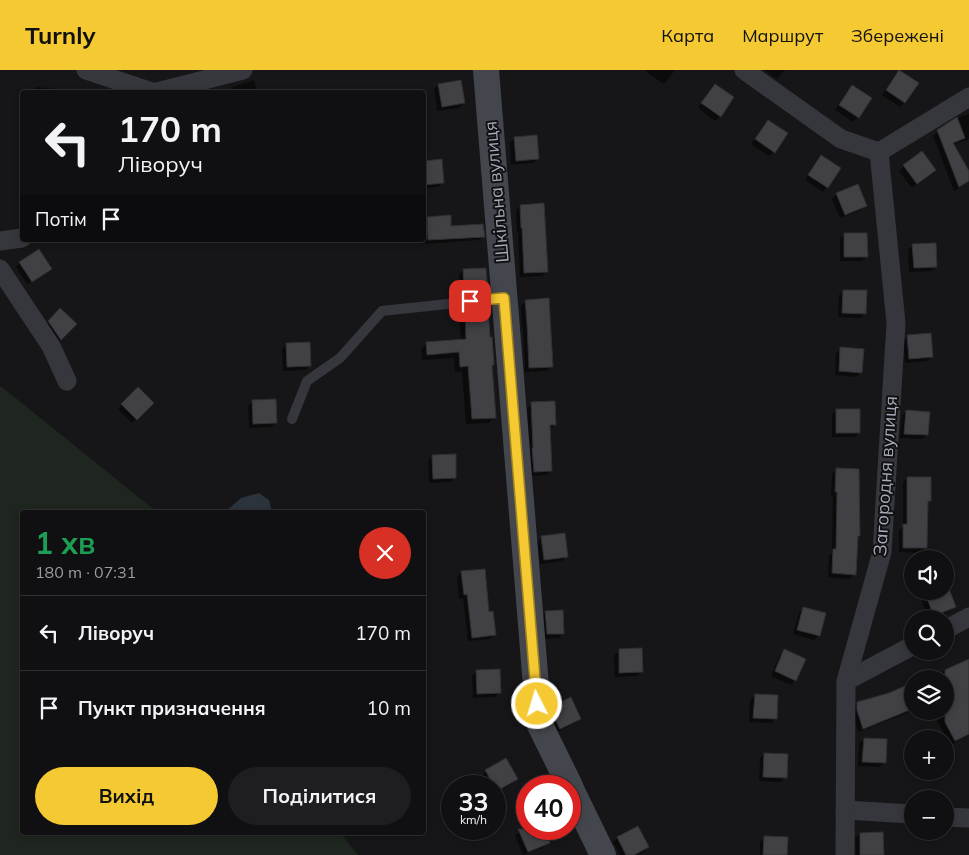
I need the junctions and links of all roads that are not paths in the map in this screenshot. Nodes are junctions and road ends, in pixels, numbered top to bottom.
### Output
1 (86, 70) edge
2 (243, 70) edge
3 (486, 70) edge
4 (744, 70) edge
5 (146, 90) edge
6 (166, 90) edge
7 (969, 97) edge
8 (879, 152) junction
9 (20, 238) edge
10 (0, 241) edge
11 (0, 269) edge
12 (504, 298) junction
13 (67, 381) dead end
14 (292, 419) dead end
15 (969, 617) edge
16 (954, 625) edge
17 (904, 650) edge
18 (846, 681) junction
19 (564, 775) edge
20 (581, 810) edge
21 (845, 810) junction
22 (904, 814) edge
23 (954, 817) edge
24 (969, 818) edge
25 (603, 855) edge
26 (845, 855) edge

1 - 5 street
2 - 6 street
3 - 12 street, Шкільна вулиця
4 - 8 street
7 - 8 street
8 - 18 street, Загородня вулиця
9 - 10 street
11 - 13 street
12 - 14 lane
12 - 19 street, Шкільна вулиця
15 - 16 street
17 - 18 street
18 - 21 street, Загородня вулиця
20 - 25 street, Шкільна вулиця
21 - 22 street
21 - 26 street, Загородня вулиця
23 - 24 street

